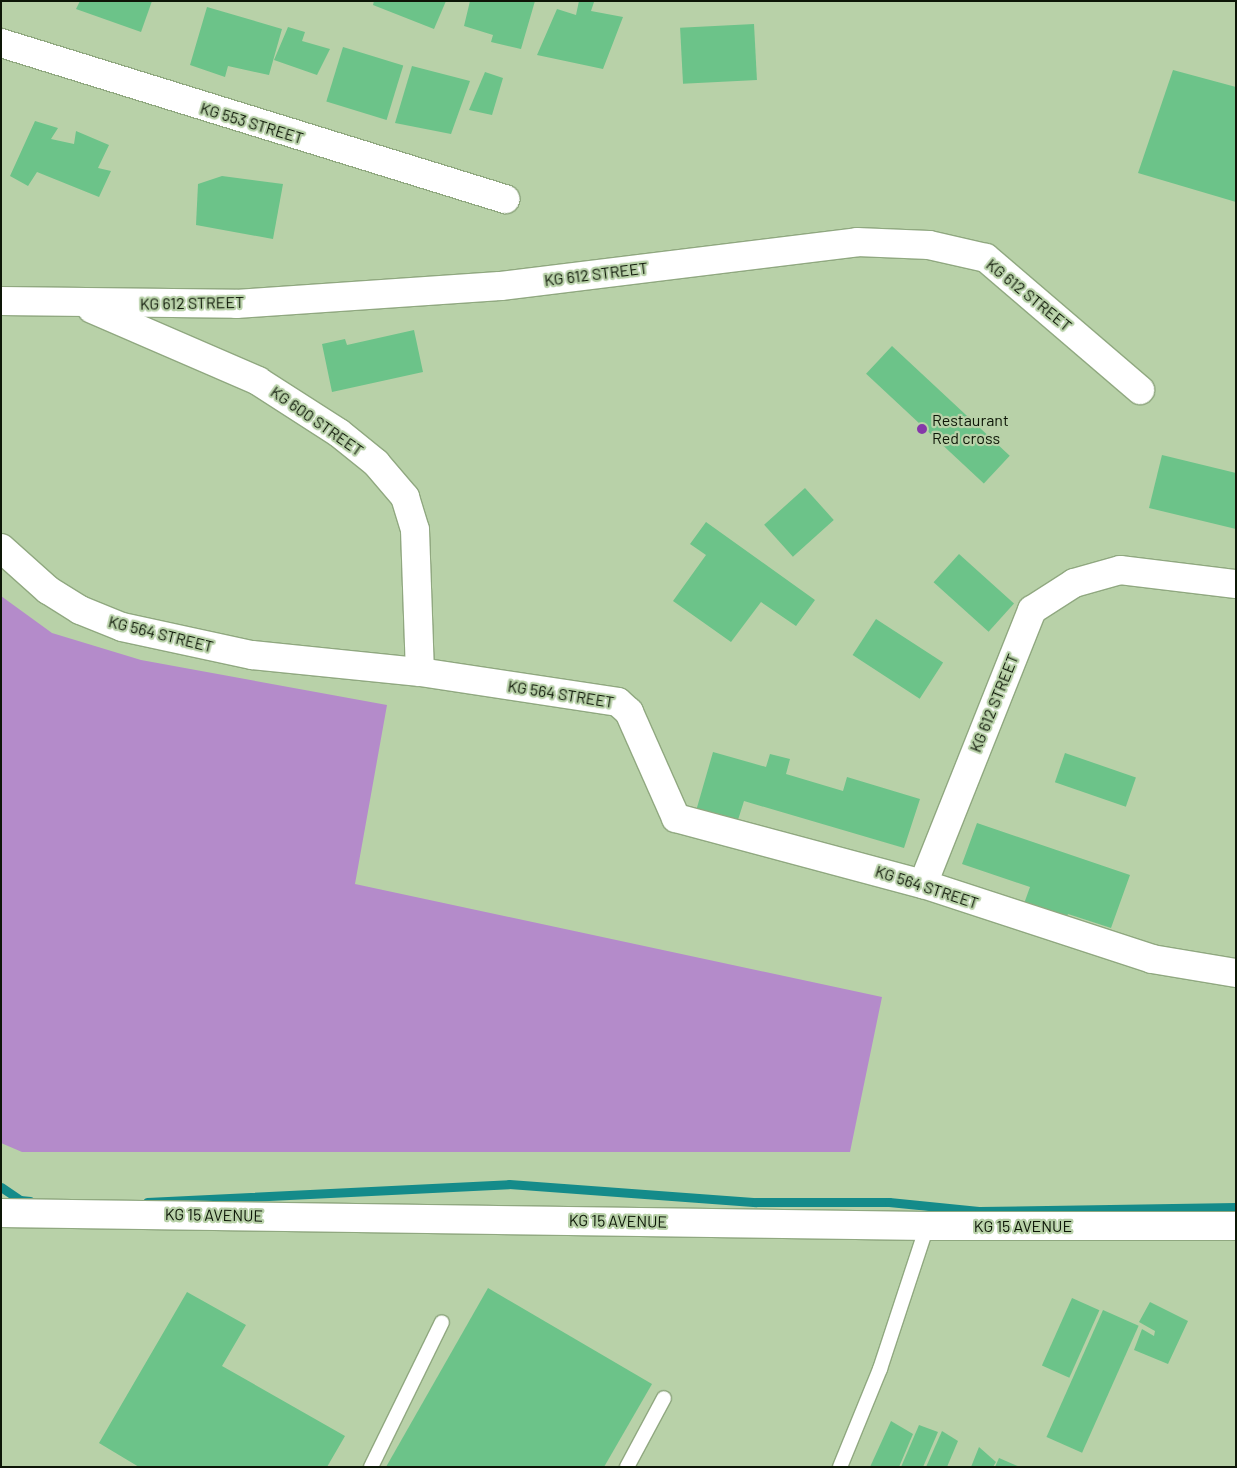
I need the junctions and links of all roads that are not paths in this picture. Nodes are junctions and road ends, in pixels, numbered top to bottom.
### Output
1 (1, 43) edge
2 (504, 199) dead end
3 (1, 301) edge
4 (81, 305) junction
5 (1140, 390) dead end
6 (1, 548) edge
7 (1236, 584) edge
8 (420, 672) junction
9 (923, 884) junction
10 (1236, 973) edge
11 (1, 1213) edge
12 (926, 1226) junction
13 (1236, 1226) edge
14 (442, 1322) dead end
15 (664, 1398) dead end
16 (371, 1467) edge
17 (627, 1467) edge
18 (840, 1467) edge

1 - 2 street, KG 553 STREET
3 - 4 street, KG 612 STREET
4 - 5 street, KG 612 STREET
4 - 8 street, KG 600 STREET
6 - 8 street, KG 564 STREET
7 - 9 street, KG 612 STREET
8 - 9 street, KG 564 STREET
9 - 10 street, KG 564 STREET
11 - 12 street, KG 15 AVENUE
12 - 13 street, KG 15 AVENUE
12 - 18 lane
14 - 16 lane
15 - 17 lane

